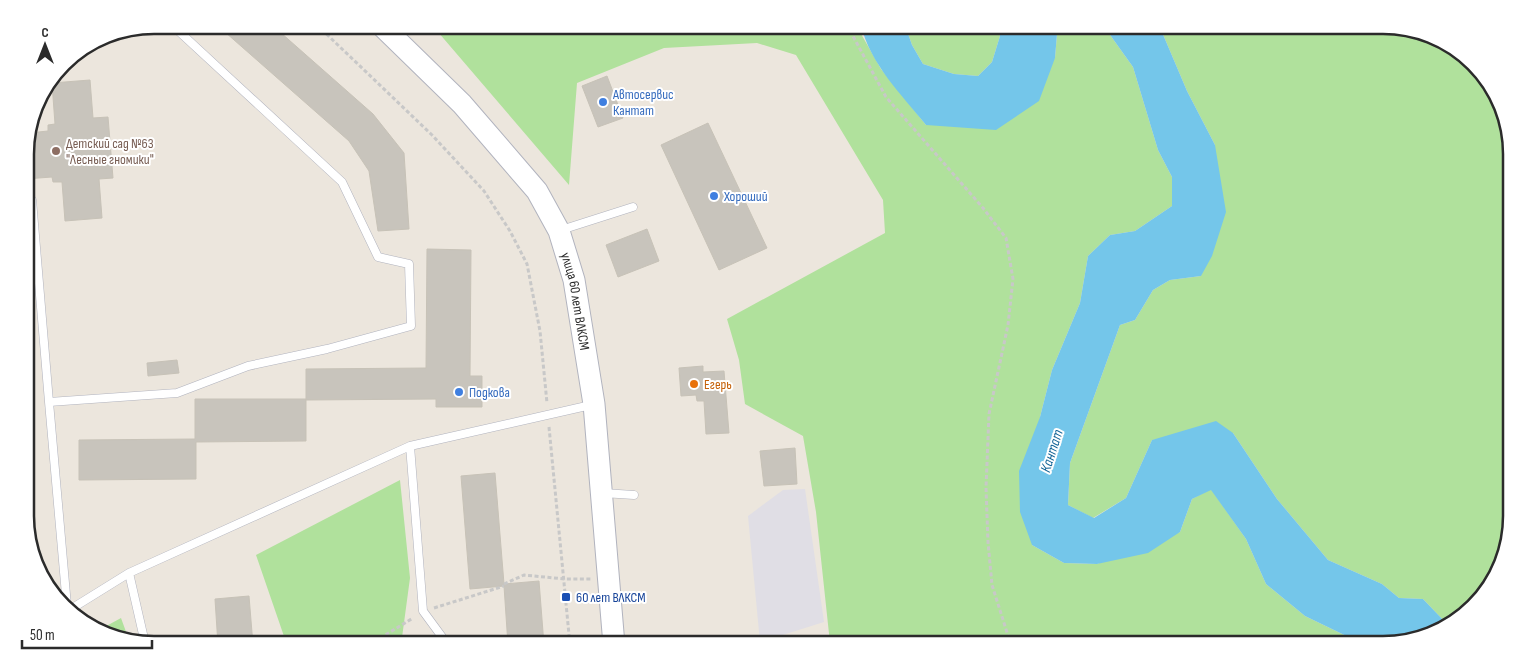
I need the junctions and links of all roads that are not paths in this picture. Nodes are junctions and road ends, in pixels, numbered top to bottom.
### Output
1 (182, 34) edge
2 (390, 34) edge
3 (633, 206) dead end
4 (34, 224) edge
5 (559, 231) junction
6 (49, 402) junction
7 (594, 404) junction
8 (410, 446) junction
9 (601, 493) junction
10 (634, 495) dead end
11 (129, 573) junction
12 (66, 598) edge
13 (75, 606) edge
14 (143, 636) edge
15 (441, 636) edge
16 (613, 636) edge

1 - 6 lane
2 - 5 street, улица 60 лет ВЛКСМ
3 - 5 lane
4 - 6 lane
5 - 7 street, улица 60 лет ВЛКСМ
6 - 12 lane
7 - 8 lane
7 - 9 street, улица 60 лет ВЛКСМ
8 - 11 lane
8 - 15 lane
9 - 10 lane
9 - 16 street, улица 60 лет ВЛКСМ
11 - 13 lane
11 - 14 lane

